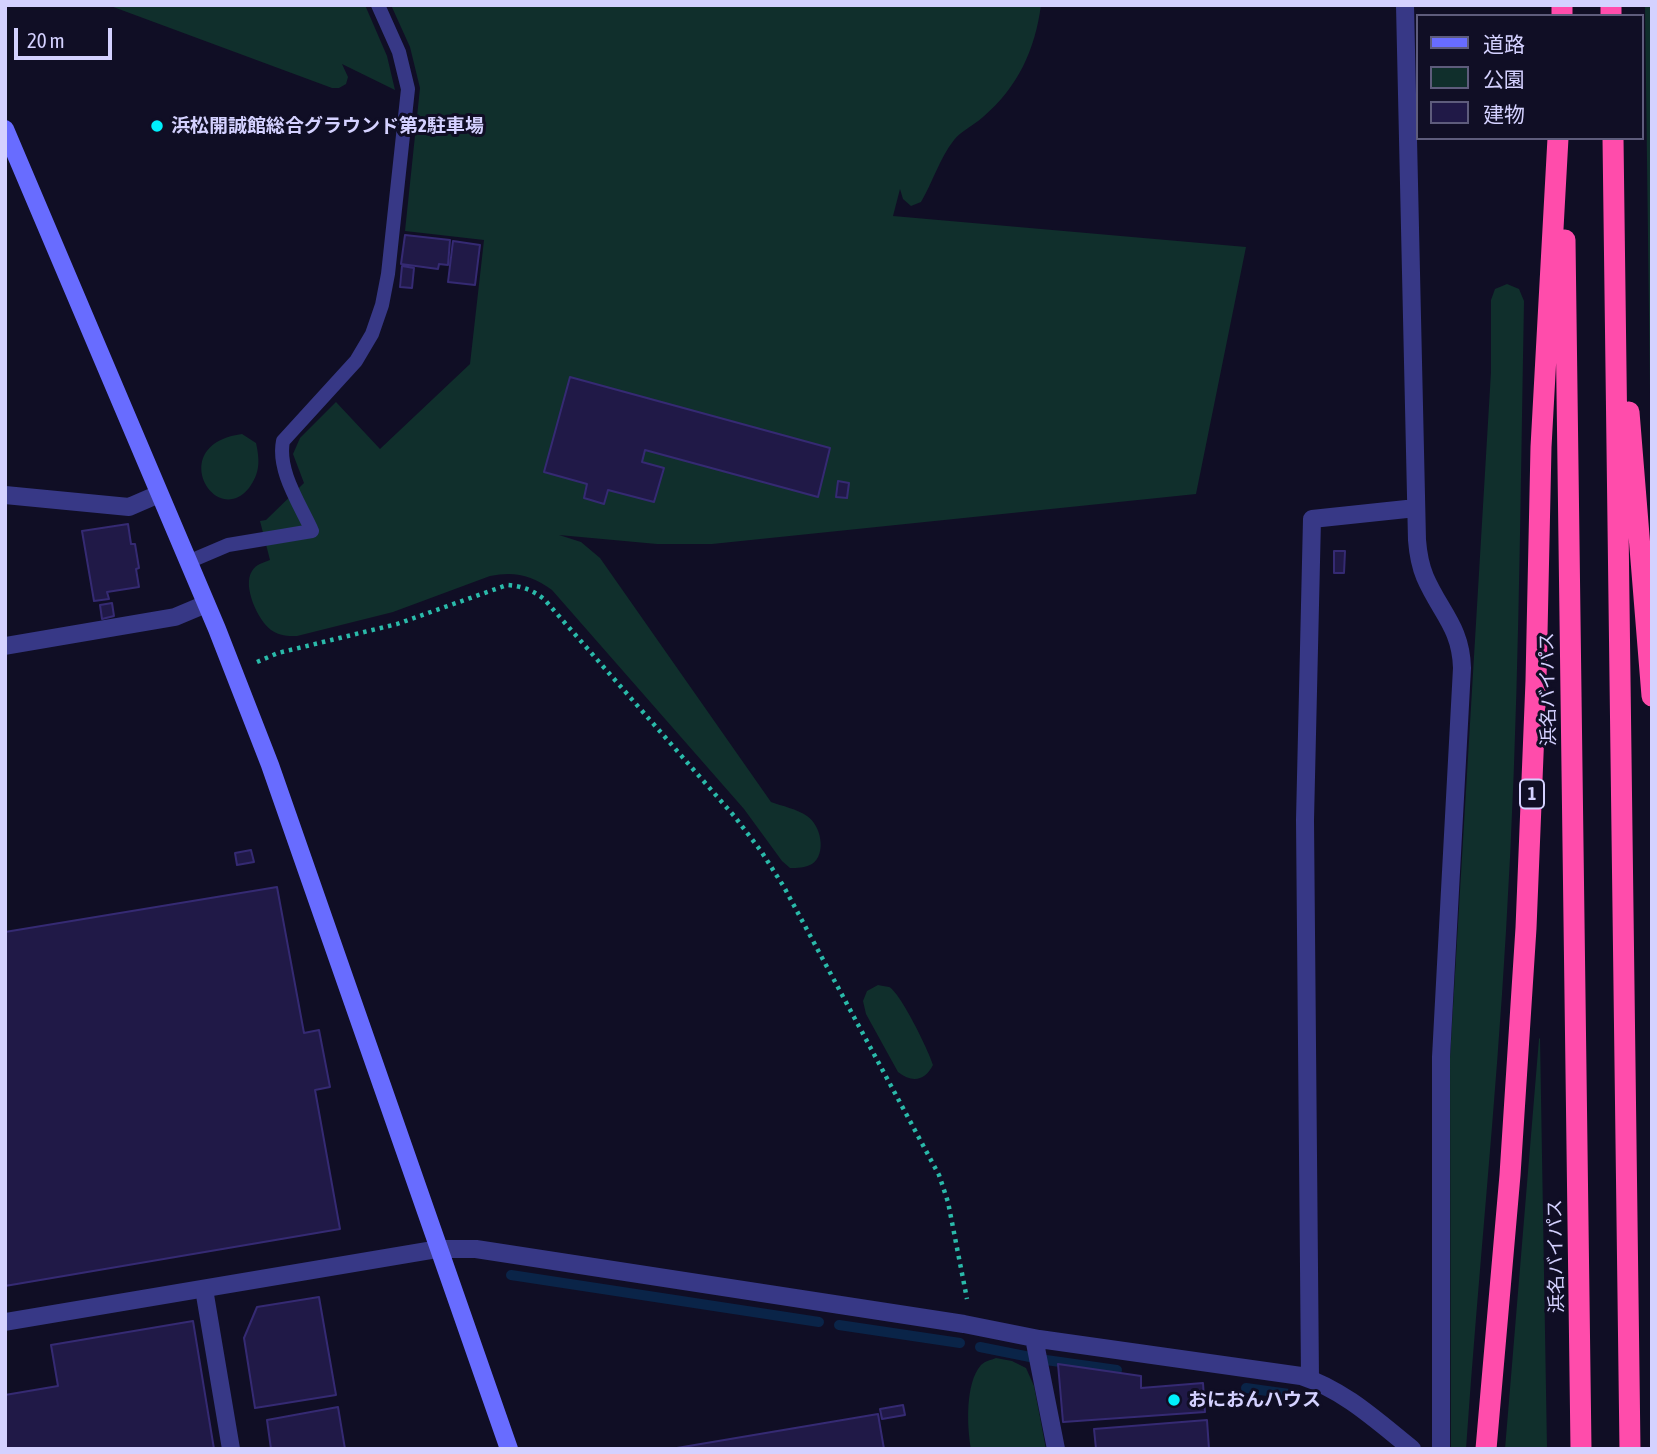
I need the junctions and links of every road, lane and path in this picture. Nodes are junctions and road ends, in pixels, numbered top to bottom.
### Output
1 (378, 5) edge
2 (1405, 5) edge
3 (5, 129) edge
4 (1558, 140) edge
5 (1563, 140) edge
6 (1612, 140) edge
7 (1614, 222) junction
8 (159, 494) junction
9 (5, 495) edge
10 (1416, 508) junction
11 (188, 562) junction
12 (206, 604) junction
13 (5, 646) edge
14 (233, 671) junction
15 (1652, 696) edge
16 (438, 1249) junction
17 (204, 1289) junction
18 (5, 1322) edge
19 (964, 1324) junction
20 (1034, 1338) junction
21 (1310, 1379) junction
22 (231, 1449) edge
23 (509, 1449) edge
24 (1056, 1449) edge
25 (1412, 1449) edge
26 (1441, 1449) edge
27 (1486, 1449) edge
28 (1581, 1449) edge
29 (1630, 1449) edge

1 - 11 lane
2 - 10 street
3 - 8 street
4 - 27 highway, 1
5 - 28 highway, 浜名バイパス / 1
6 - 7 highway
7 - 15 highway
7 - 29 highway
8 - 9 street
8 - 11 street
10 - 21 street
10 - 26 street
11 - 12 street
12 - 13 street
12 - 14 street
14 - 16 street
14 - 19 path
16 - 17 street
16 - 19 street
16 - 23 street
17 - 18 street
17 - 22 street
19 - 20 street
20 - 21 street
20 - 24 street
21 - 25 street

